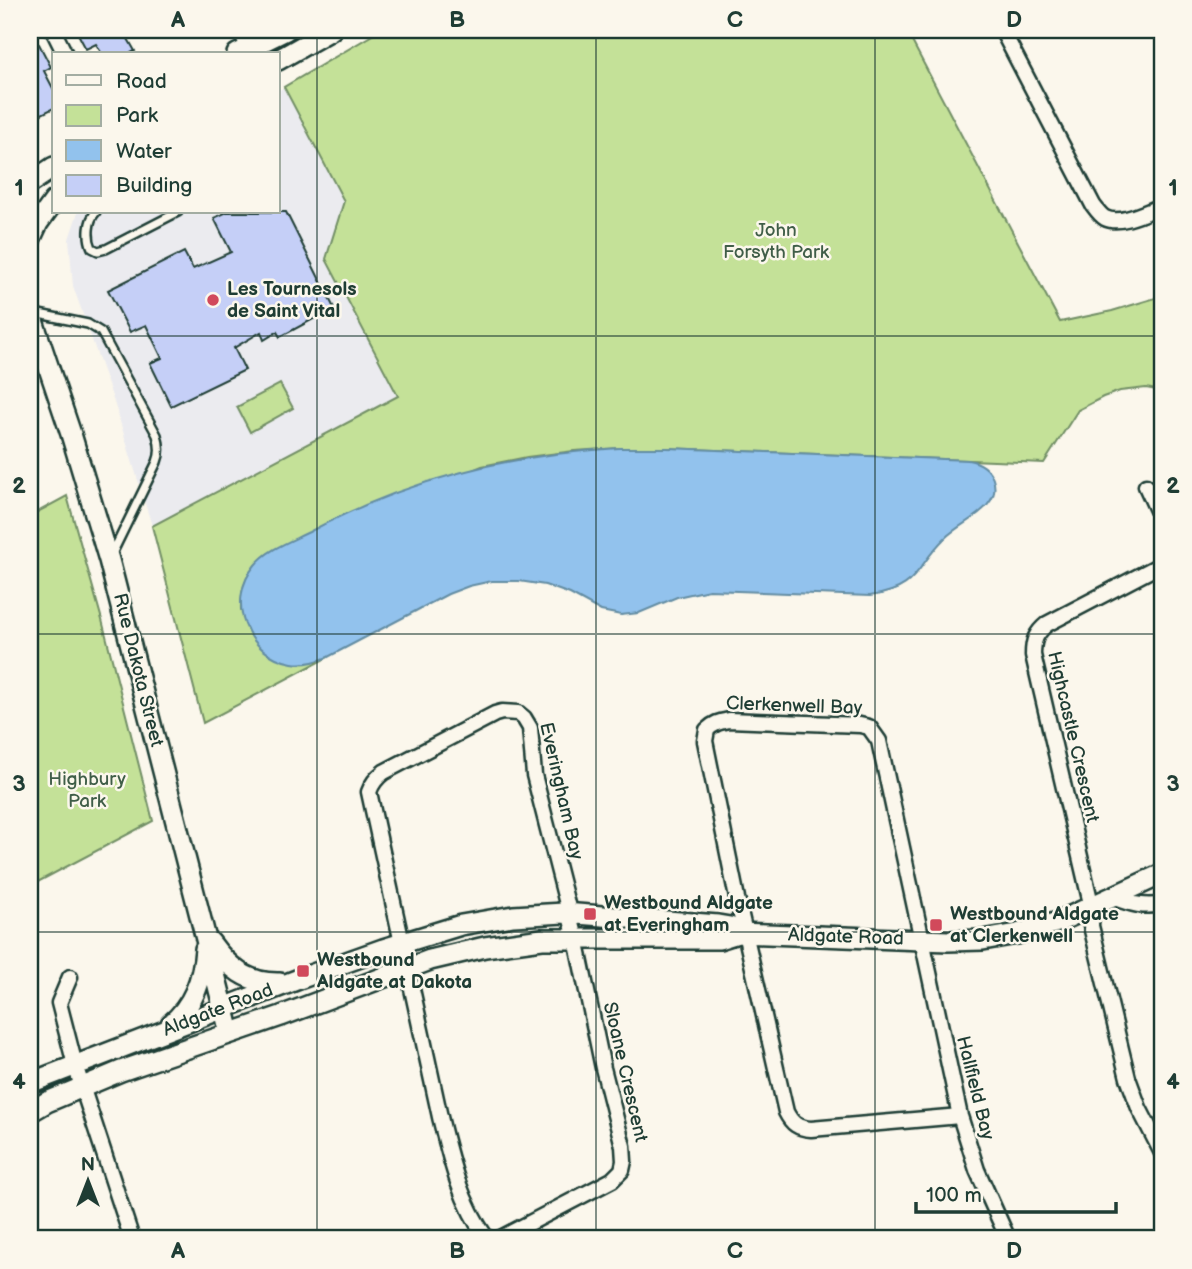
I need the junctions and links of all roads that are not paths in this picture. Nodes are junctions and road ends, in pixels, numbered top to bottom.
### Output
1 (52, 30) edge
2 (240, 30) edge
3 (286, 30) edge
4 (331, 30) edge
5 (1002, 30) edge
6 (64, 52) edge
7 (246, 52) edge
8 (280, 59) edge
9 (52, 165) edge
10 (52, 166) edge
11 (30, 169) edge
12 (30, 183) edge
13 (52, 200) edge
14 (52, 202) edge
15 (1162, 206) edge
16 (30, 214) edge
17 (95, 214) edge
18 (174, 214) edge
19 (30, 240) edge
20 (30, 312) edge
21 (1146, 486) dead end
22 (1162, 521) edge
23 (109, 560) junction
24 (1162, 564) edge
25 (1162, 874) edge
26 (1115, 898) junction
27 (1162, 904) edge
28 (1092, 908) junction
29 (573, 926) junction
30 (742, 933) junction
31 (205, 934) junction
32 (921, 940) junction
33 (405, 955) junction
34 (70, 978) dead end
35 (291, 983) junction
36 (224, 1008) junction
37 (162, 1032) junction
38 (230, 1033) junction
39 (78, 1076) junction
40 (30, 1083) edge
41 (30, 1112) edge
42 (960, 1116) junction
43 (1162, 1153) edge
44 (132, 1239) edge
45 (487, 1239) edge
46 (499, 1239) edge
47 (1009, 1239) edge

1 - 6 street
2 - 7 street
3 - 7 street
4 - 8 street
5 - 15 street
9 - 11 street
10 - 12 street
13 - 16 street
14 - 19 street
17 - 18 lane
20 - 23 street, Rue Dakota Street
20 - 23 lane
21 - 22 street
23 - 31 street, Rue Dakota Street
24 - 28 street, Highcastle Crescent
25 - 26 street, Aldgate Road
26 - 27 street
26 - 28 street, Aldgate Road
28 - 32 street, Aldgate Road
28 - 43 street
29 - 30 street, Aldgate Road
29 - 33 street, Aldgate Road
29 - 33 street, Aldgate Road
29 - 33 street, Everingham Bay
29 - 46 street, Sloane Crescent
30 - 32 street, Aldgate Road
30 - 32 street, Clerkenwell Bay
30 - 42 street
31 - 35 street
31 - 36 street, Rue Dakota Street
31 - 37 street
32 - 42 street, Hallfield Bay
33 - 35 street, Aldgate Road
33 - 38 street, Aldgate Road
33 - 45 street
34 - 39 street
35 - 36 street, Aldgate Road
36 - 37 street, Aldgate Road
36 - 38 street, Rue Dakota Street
37 - 39 street, Aldgate Road
38 - 39 street, Aldgate Road
39 - 40 street, Aldgate Road
39 - 41 street, Aldgate Road
39 - 44 street
42 - 47 street, Hallfield Bay

